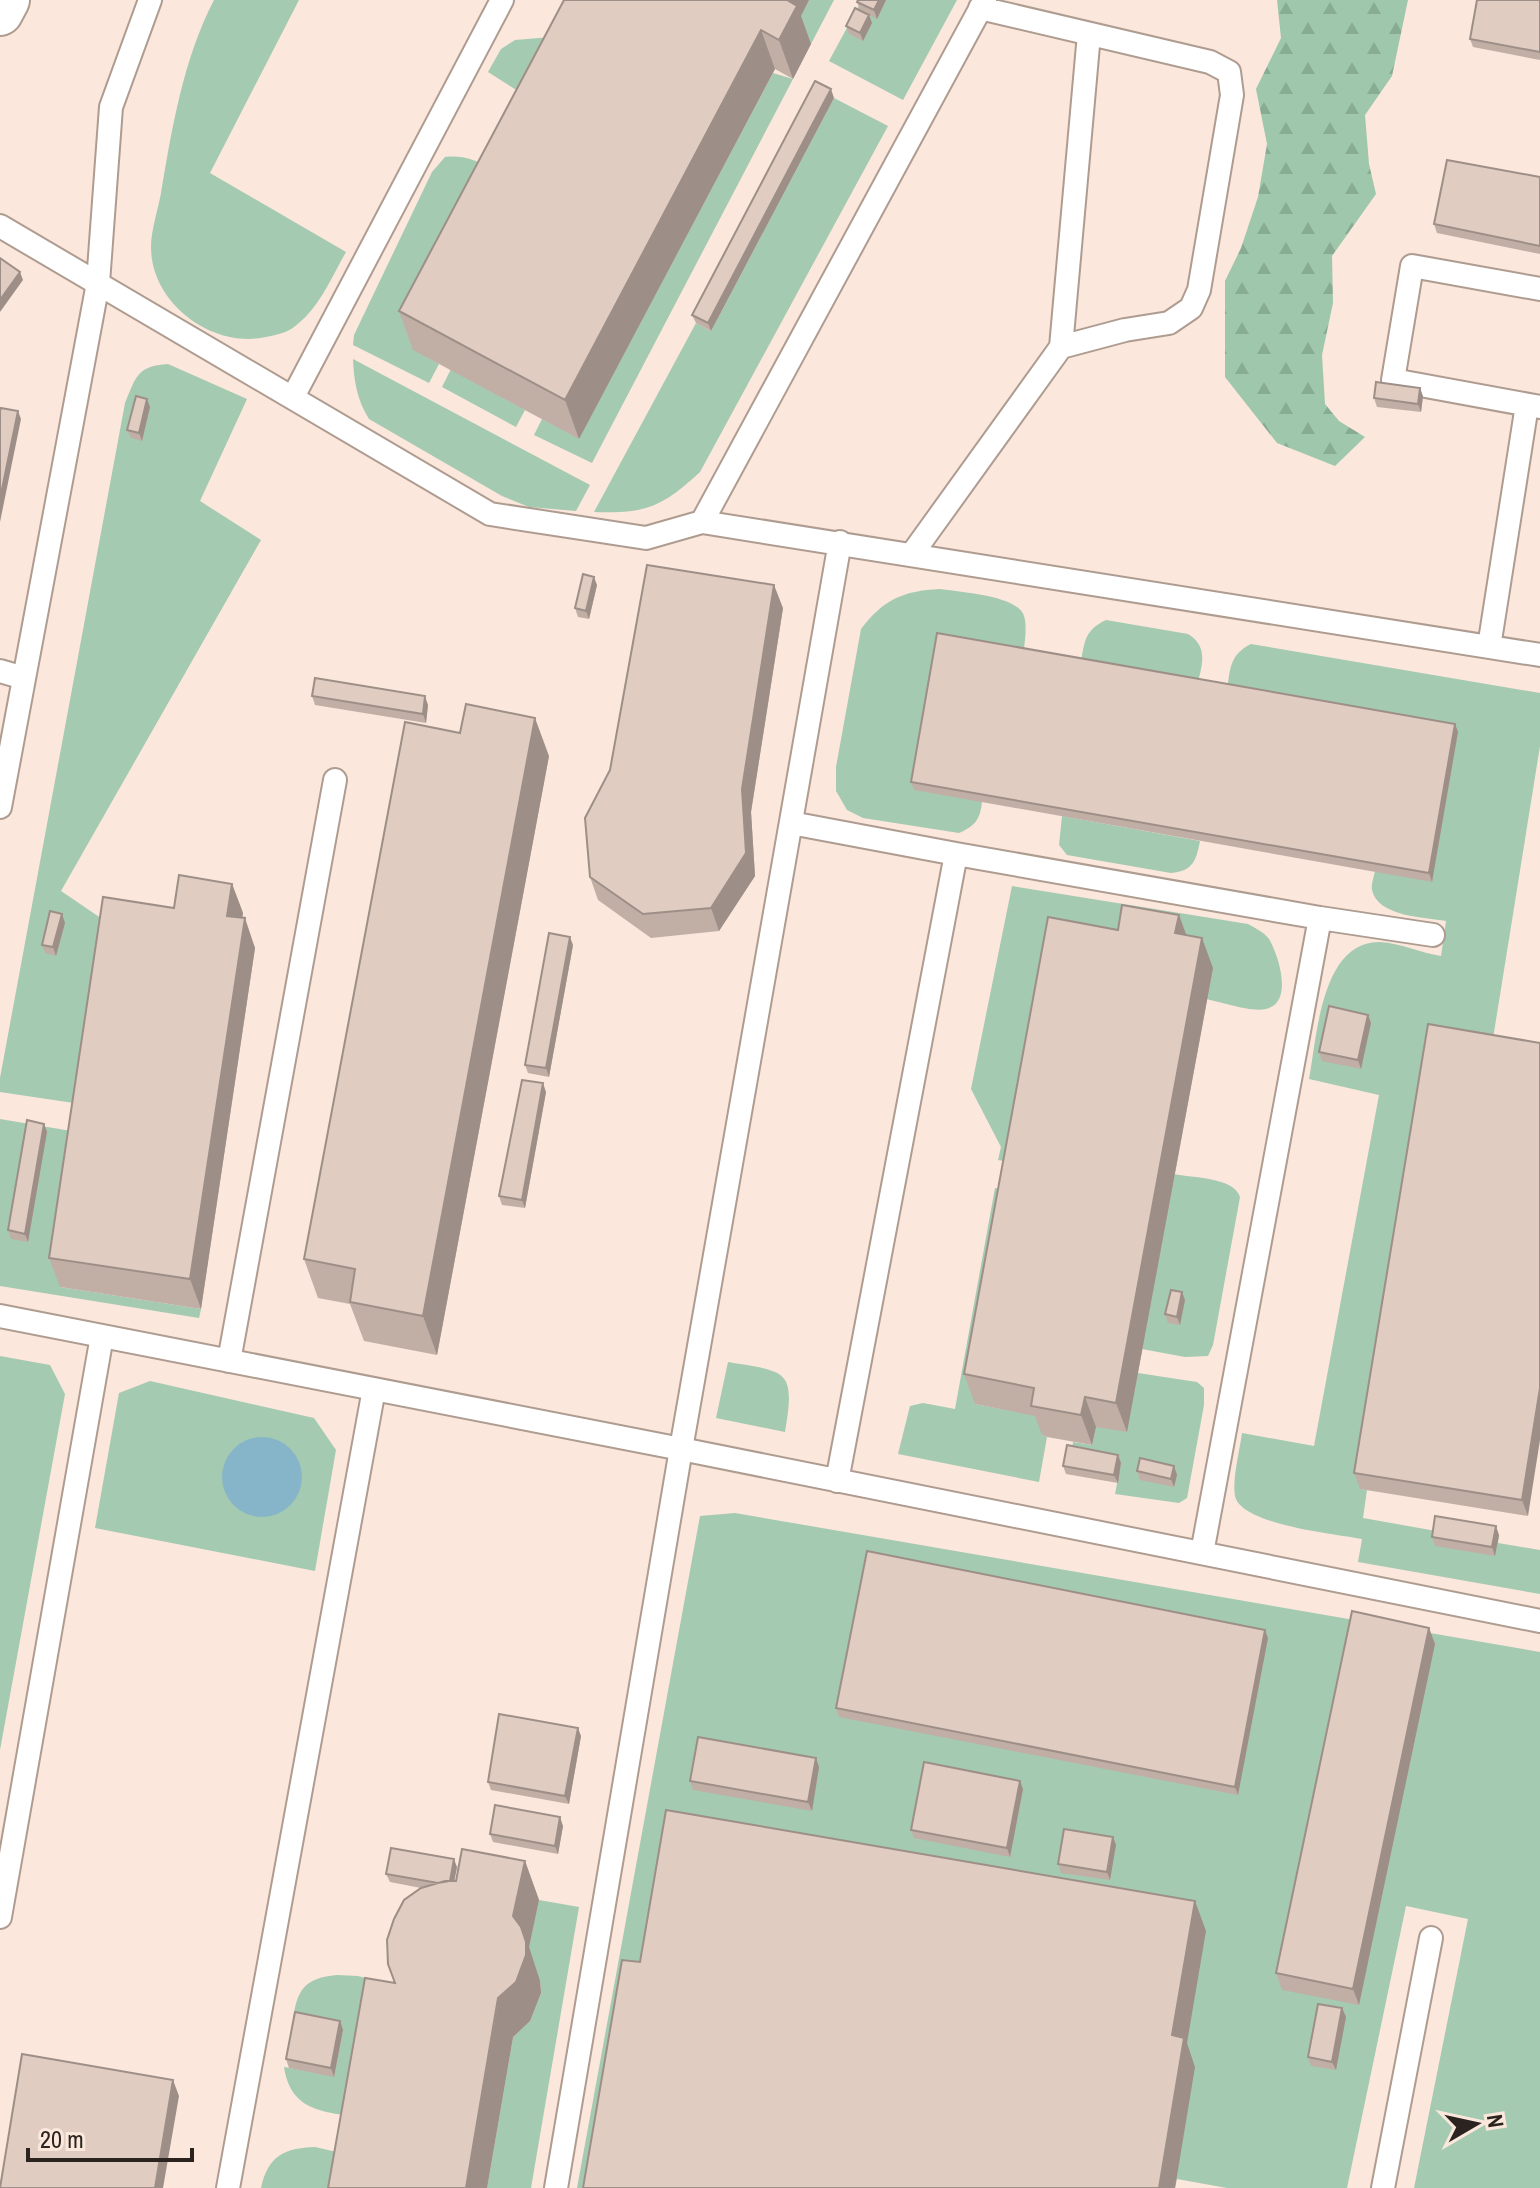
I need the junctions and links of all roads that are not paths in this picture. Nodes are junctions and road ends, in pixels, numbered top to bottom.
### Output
1 (7, 0) edge
2 (150, 0) edge
3 (502, 0) edge
4 (982, 4) edge
5 (0, 13) edge
6 (1089, 34) junction
7 (0, 226) edge
8 (98, 283) junction
9 (1540, 289) edge
10 (1061, 347) junction
11 (293, 397) junction
12 (1534, 406) edge
13 (702, 522) junction
14 (840, 542) junction
15 (912, 554) junction
16 (1489, 647) junction
17 (1540, 655) edge
18 (0, 671) edge
19 (24, 678) junction
20 (335, 780) dead end
21 (0, 807) edge
22 (791, 823) junction
23 (956, 854) junction
24 (1320, 918) junction
25 (1433, 935) dead end
26 (0, 1316) edge
27 (102, 1336) junction
28 (229, 1361) junction
29 (374, 1389) junction
30 (681, 1449) junction
31 (837, 1481) junction
32 (1202, 1553) junction
33 (1540, 1621) edge
34 (0, 1917) edge
35 (1431, 1938) dead end
36 (228, 2188) edge
37 (556, 2188) edge
38 (1383, 2188) edge

1 - 5 main road
2 - 8 lane
3 - 11 lane
4 - 6 lane
4 - 13 lane
6 - 10 lane
6 - 10 lane
7 - 8 lane
8 - 11 lane
8 - 19 lane
9 - 12 lane
10 - 15 lane
11 - 13 lane
12 - 16 lane
13 - 14 lane
14 - 15 lane
14 - 22 lane
15 - 16 lane
16 - 17 lane
18 - 19 lane
19 - 21 lane
20 - 28 lane
22 - 23 lane
22 - 30 lane
23 - 24 lane
23 - 31 lane
24 - 25 lane
24 - 32 lane
26 - 27 lane
27 - 28 lane
27 - 34 lane
28 - 29 lane
29 - 30 lane
29 - 36 lane
30 - 31 lane
30 - 37 lane
31 - 32 lane
32 - 33 lane
35 - 38 lane

